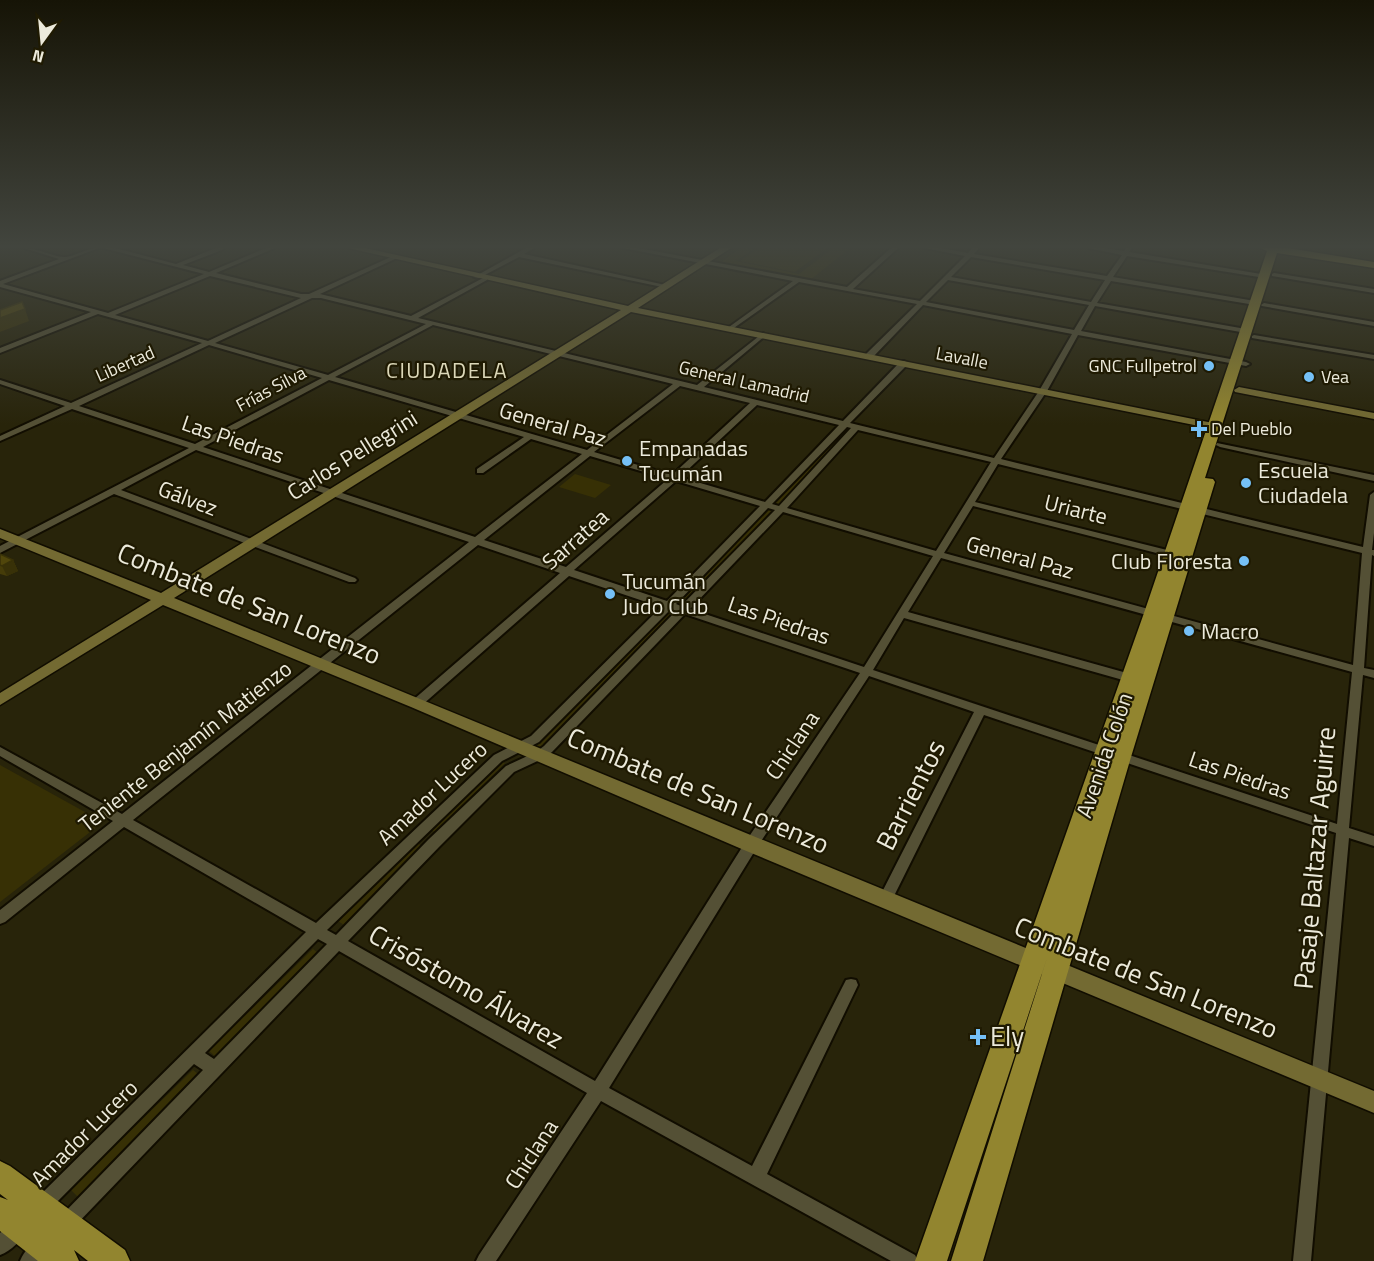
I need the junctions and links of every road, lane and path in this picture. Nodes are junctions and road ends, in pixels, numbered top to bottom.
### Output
1 (79, 307) edge
2 (129, 307) edge
3 (288, 307) edge
4 (363, 307) edge
5 (432, 307) edge
6 (620, 307) edge
7 (633, 307) edge
8 (761, 307) edge
9 (917, 307) edge
10 (942, 307) edge
11 (1091, 307) edge
12 (1112, 307) edge
13 (1259, 307) edge
14 (1276, 307) edge
15 (630, 309) junction
16 (97, 312) junction
17 (109, 315) junction
18 (411, 319) junction
19 (431, 324) junction
20 (1374, 324) edge
21 (731, 328) junction
22 (1077, 331) junction
23 (1250, 334) junction
24 (763, 335) junction
25 (208, 343) junction
26 (0, 351) edge
27 (554, 355) junction
28 (869, 356) junction
29 (1374, 357) edge
30 (904, 363) junction
31 (1241, 363) junction
32 (327, 378) junction
33 (0, 382) edge
34 (679, 384) junction
35 (698, 388) junction
36 (1232, 389) junction
37 (1043, 391) junction
38 (756, 402) junction
39 (69, 406) junction
40 (455, 416) junction
41 (1374, 416) edge
42 (851, 425) junction
43 (1214, 426) junction
44 (529, 437) junction
45 (0, 439) edge
46 (1220, 445) junction
47 (194, 448) junction
48 (586, 454) junction
49 (996, 461) junction
50 (480, 471) dead end
51 (674, 478) junction
52 (1374, 478) edge
53 (113, 490) junction
54 (330, 494) junction
55 (1374, 495) edge
56 (970, 503) junction
57 (766, 506) junction
58 (1193, 509) junction
59 (780, 510) junction
60 (0, 533) edge
61 (18, 541) junction
62 (250, 542) junction
63 (475, 543) junction
64 (0, 550) edge
65 (1370, 553) edge
66 (1172, 554) junction
67 (939, 555) junction
68 (568, 572) junction
69 (352, 580) dead end
70 (162, 598) junction
71 (670, 604) junction
72 (684, 609) junction
73 (902, 614) junction
74 (1159, 615) junction
75 (320, 664) junction
76 (1358, 669) junction
77 (866, 672) junction
78 (1374, 674) edge
79 (1130, 678) junction
80 (0, 700) edge
81 (417, 703) junction
82 (980, 711) junction
83 (522, 747) junction
84 (0, 751) edge
85 (1113, 754) junction
86 (540, 755) junction
87 (123, 820) junction
88 (1341, 831) junction
89 (418, 835) junction
90 (1374, 841) edge
91 (434, 843) junction
92 (751, 845) junction
93 (885, 900) junction
94 (0, 918) edge
95 (317, 931) junction
96 (336, 943) junction
97 (1045, 967) junction
98 (851, 985) dead end
99 (193, 1054) junction
100 (215, 1069) junction
101 (1319, 1080) junction
102 (598, 1091) junction
103 (1374, 1102) edge
104 (0, 1176) edge
105 (756, 1178) junction
106 (15, 1223) edge
107 (51, 1244) edge
108 (114, 1261) edge
109 (485, 1261) edge
110 (909, 1261) edge
111 (931, 1261) edge
112 (967, 1261) edge
113 (1302, 1261) edge

1 - 16 street, General Paz
2 - 17 street
3 - 25 street, Libertad
4 - 18 street, General Lamadrid
5 - 18 street
6 - 15 street, Lavalle
7 - 15 street, Carlos Pellegrini
8 - 21 street
9 - 28 street
10 - 22 street
11 - 22 street, Chiclana
12 - 23 street
13 - 23 main road, Avenida Colón
14 - 20 street
15 - 21 street, Lavalle
15 - 27 street, Carlos Pellegrini
16 - 17 street, General Paz
16 - 26 street
17 - 25 street, General Paz
18 - 19 street, General Lamadrid
19 - 27 street, General Lamadrid
19 - 32 street, Frías Silva
21 - 24 street, Lavalle
22 - 31 street
22 - 37 street, Chiclana
23 - 29 street
23 - 31 main road, Avenida Colón
24 - 28 street, Lavalle
24 - 35 street
25 - 32 street, General Paz
25 - 39 street, Libertad
27 - 34 street, General Lamadrid
27 - 40 street, Carlos Pellegrini
28 - 30 street, Lavalle
30 - 37 street, Lavalle
30 - 42 street, Amador Lucero
31 - 36 main road, Avenida Colón
32 - 40 street, General Paz
32 - 47 street, Frías Silva
33 - 39 street, Las Piedras
34 - 35 street, General Lamadrid
34 - 48 street, Teniente Benjamín Matienzo
35 - 38 street, General Lamadrid
36 - 41 street
36 - 43 main road, Avenida Colón
36 - 46 main road, Avenida Colón
37 - 43 street, Lavalle
37 - 49 street, Chiclana
38 - 42 street, General Lamadrid
38 - 51 street, Sarratea
39 - 45 street, Libertad
39 - 47 street, Las Piedras
40 - 44 street, General Paz
40 - 54 street, Carlos Pellegrini
42 - 49 street, General Lamadrid
42 - 57 street, Amador Lucero
42 - 59 street, Amador Lucero
43 - 58 main road, Avenida Colón
44 - 48 street, General Paz
44 - 50 street
46 - 52 street
46 - 58 main road, Avenida Colón
47 - 53 street, Frías Silva
47 - 54 street, Las Piedras
48 - 51 street, General Paz
48 - 63 street, Teniente Benjamín Matienzo
49 - 56 street, Chiclana
49 - 58 street, General Lamadrid
51 - 57 street, General Paz
51 - 68 street, Sarratea
53 - 61 street, Frías Silva
53 - 62 street, Gálvez
54 - 62 street, Carlos Pellegrini
54 - 63 street, Las Piedras
55 - 65 street, Pasaje Baltazar Aguirre
56 - 66 street, Uriarte
56 - 67 street, Chiclana
57 - 59 street, General Paz
57 - 71 street, Amador Lucero
58 - 65 street, General Lamadrid
58 - 66 main road, Avenida Colón
58 - 74 main road, Avenida Colón
59 - 67 street, General Paz
59 - 72 street, Amador Lucero
60 - 61 street, Combate de San Lorenzo
61 - 64 street, Frías Silva
61 - 70 street, Combate de San Lorenzo
62 - 69 street, Gálvez
62 - 70 street, Carlos Pellegrini
63 - 68 street, Las Piedras
63 - 75 street, Teniente Benjamín Matienzo
65 - 76 street, Pasaje Baltazar Aguirre
66 - 74 main road, Avenida Colón
67 - 73 street, Chiclana
67 - 74 street, General Paz
68 - 71 street, Las Piedras
68 - 81 street, Sarratea
70 - 75 street, Combate de San Lorenzo
70 - 80 street, Carlos Pellegrini
71 - 72 street, Las Piedras
71 - 83 street, Amador Lucero
72 - 77 street, Las Piedras
72 - 86 street, Amador Lucero
73 - 77 street, Chiclana
73 - 79 street
74 - 76 street, General Paz
74 - 79 main road, Avenida Colón
74 - 85 main road, Avenida Colón
75 - 81 street, Combate de San Lorenzo
75 - 87 street, Teniente Benjamín Matienzo
76 - 78 street, General Paz
76 - 88 street, Pasaje Baltazar Aguirre
77 - 82 street, Las Piedras
77 - 92 street, Chiclana
79 - 85 main road, Avenida Colón
81 - 83 street, Combate de San Lorenzo
82 - 85 street, Las Piedras
82 - 93 street, Barrientos
83 - 86 street, Combate de San Lorenzo
83 - 89 street, Amador Lucero
84 - 87 street, Crisóstomo Álvarez
85 - 88 street, Las Piedras
85 - 97 main road, Avenida Colón
86 - 91 street, Amador Lucero
86 - 92 street, Combate de San Lorenzo
87 - 94 street, Teniente Benjamín Matienzo
87 - 95 street, Crisóstomo Álvarez
88 - 90 street, Las Piedras
88 - 101 street, Pasaje Baltazar Aguirre
89 - 91 street
89 - 95 street, Amador Lucero
91 - 96 street, Amador Lucero
92 - 93 street, Combate de San Lorenzo
92 - 102 street, Chiclana
93 - 97 street, Combate de San Lorenzo
95 - 96 street, Crisóstomo Álvarez
95 - 99 street, Amador Lucero
96 - 100 street, Amador Lucero
96 - 102 street, Crisóstomo Álvarez
97 - 101 street, Combate de San Lorenzo
97 - 111 main road, Avenida Colón
97 - 112 main road, Avenida Colón
98 - 105 street
99 - 100 street
99 - 106 street, Amador Lucero
100 - 107 street, Amador Lucero
101 - 103 street, Combate de San Lorenzo
101 - 113 street, Pasaje Baltazar Aguirre
102 - 105 street, Crisóstomo Álvarez
102 - 109 street, Chiclana
104 - 106 main road
105 - 110 street, Crisóstomo Álvarez
106 - 107 main road
107 - 108 main road

